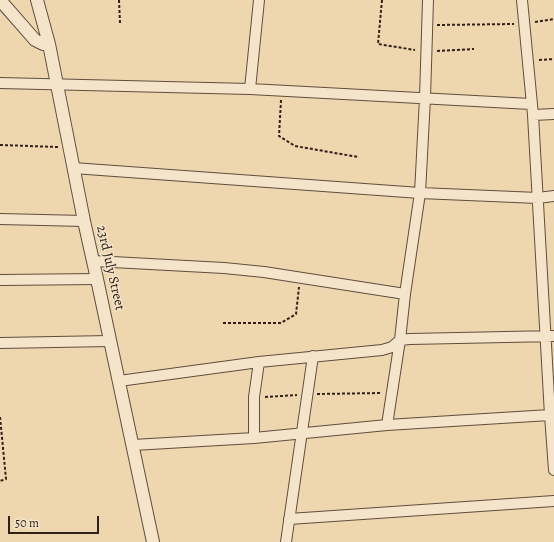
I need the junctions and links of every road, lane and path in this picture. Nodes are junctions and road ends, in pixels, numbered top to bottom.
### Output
1 (0, 0) edge
2 (37, 0) edge
3 (119, 0) edge
4 (259, 0) edge
5 (382, 0) edge
6 (428, 0) edge
7 (522, 0) edge
8 (554, 18) edge
9 (120, 23) dead end
10 (525, 24) junction
11 (428, 25) junction
12 (49, 44) junction
13 (474, 49) dead end
14 (426, 52) junction
15 (554, 59) edge
16 (528, 61) junction
17 (0, 83) edge
18 (57, 84) junction
19 (250, 89) junction
20 (282, 91) junction
21 (425, 98) junction
22 (531, 104) junction
23 (554, 114) edge
24 (533, 115) junction
25 (0, 145) edge
26 (69, 148) junction
27 (358, 157) dead end
28 (73, 168) junction
29 (420, 193) junction
30 (554, 196) edge
31 (538, 198) junction
32 (0, 219) edge
33 (84, 221) junction
34 (94, 261) junction
35 (300, 277) junction
36 (98, 279) junction
37 (0, 280) edge
38 (405, 294) junction
39 (223, 323) dead end
40 (550, 336) edge
41 (400, 340) junction
42 (110, 341) junction
43 (0, 343) edge
44 (313, 356) junction
45 (259, 362) junction
46 (119, 381) junction
47 (392, 393) junction
48 (307, 394) junction
49 (254, 397) junction
50 (550, 415) junction
51 (0, 417) edge
52 (387, 425) junction
53 (301, 435) junction
54 (254, 438) junction
55 (133, 445) junction
56 (554, 470) edge
57 (0, 481) edge
58 (554, 501) edge
59 (289, 519) junction
60 (153, 542) edge
61 (286, 542) edge

1 - 12 street
2 - 12 street, 23rd July Street
3 - 9 path
4 - 19 street
5 - 14 path
6 - 11 street
7 - 10 street
8 - 10 path
10 - 11 path
10 - 16 street
11 - 14 street
12 - 18 street, 23rd July Street
13 - 14 path
14 - 21 street
15 - 16 path
16 - 22 street
17 - 18 street
18 - 19 street
18 - 26 street, 23rd July Street
19 - 20 street
20 - 21 street
20 - 27 path
21 - 22 street
21 - 29 street
22 - 24 street
23 - 24 street
24 - 31 street
25 - 26 path
26 - 28 street, 23rd July Street
28 - 29 street
28 - 33 street, 23rd July Street
29 - 31 street
29 - 38 street
30 - 31 street
31 - 40 street
32 - 33 street
33 - 34 street, 23rd July Street
34 - 35 street
34 - 36 street, 23rd July Street
35 - 38 street
35 - 39 path
36 - 37 street
36 - 42 street, 23rd July Street
38 - 41 street
40 - 41 street
40 - 50 street
41 - 44 street
41 - 47 street
42 - 43 street
42 - 46 street, 23rd July Street
44 - 45 street
44 - 48 street
45 - 46 street
45 - 49 street
46 - 55 street, 23rd July Street
47 - 48 path
47 - 52 street
48 - 49 path
48 - 53 street
49 - 54 street
50 - 52 street
50 - 56 street
51 - 57 path
52 - 53 street
53 - 54 street
53 - 59 street
54 - 55 street
55 - 60 street, 23rd July Street
58 - 59 street
59 - 61 street

